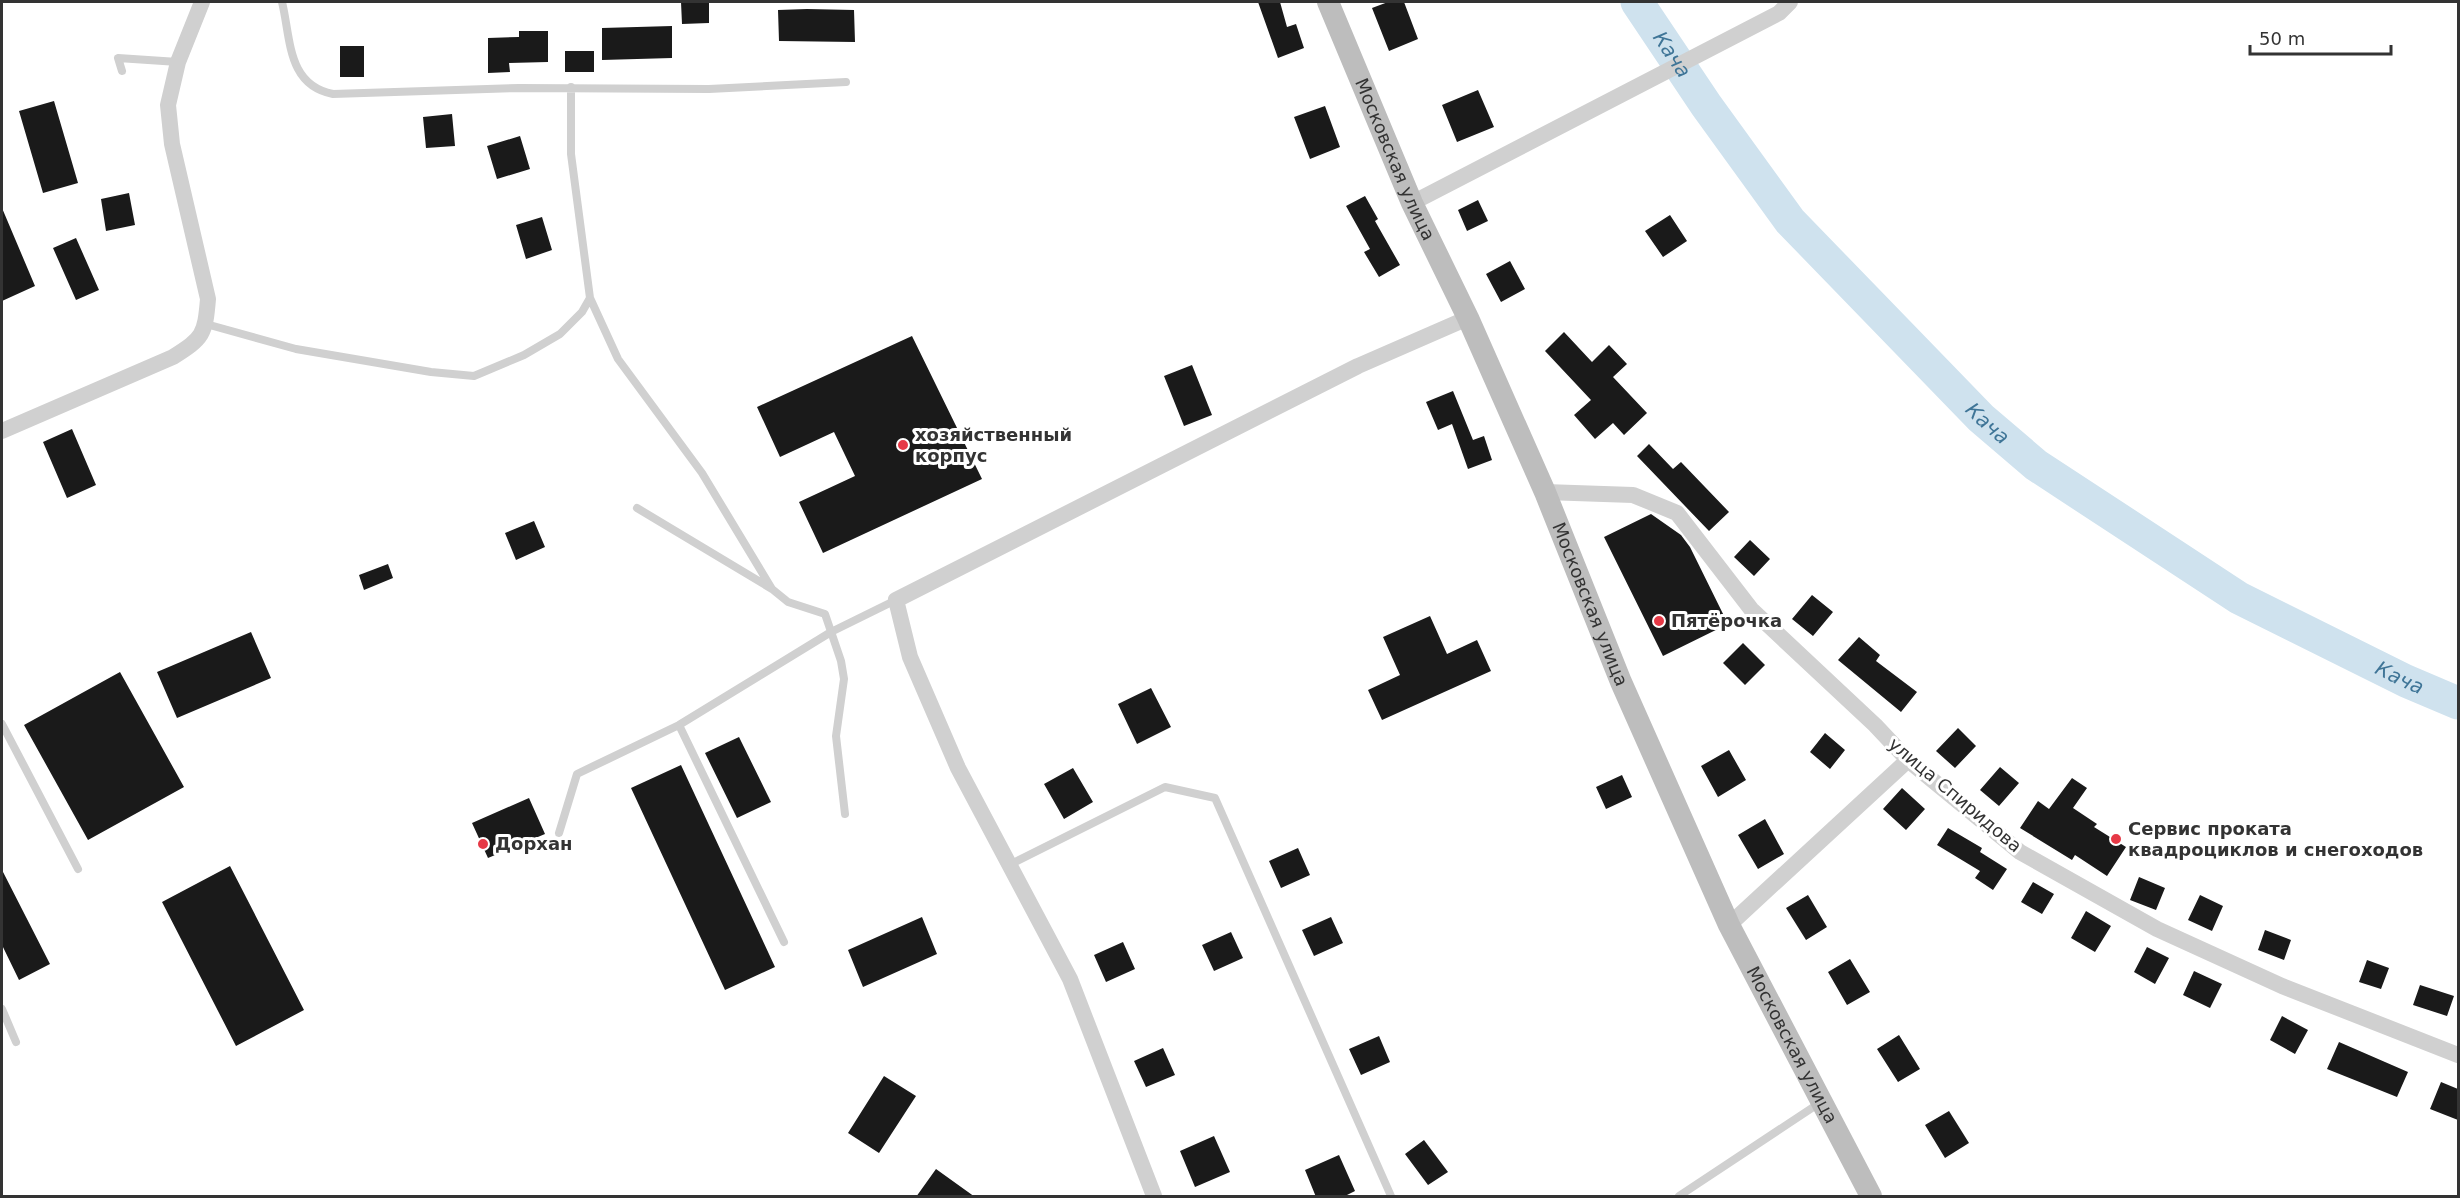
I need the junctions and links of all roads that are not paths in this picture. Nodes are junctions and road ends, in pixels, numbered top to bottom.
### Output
1 (202, 2) edge
2 (282, 2) edge
3 (1328, 2) edge
4 (1790, 2) edge
5 (178, 62) junction
6 (122, 71) dead end
7 (846, 82) dead end
8 (571, 87) junction
9 (1412, 203) junction
10 (590, 298) junction
11 (1468, 318) junction
12 (206, 324) junction
13 (2, 431) edge
14 (1545, 492) junction
15 (637, 508) dead end
16 (772, 589) junction
17 (896, 600) junction
18 (831, 632) junction
19 (2, 724) edge
20 (679, 725) junction
21 (1908, 760) junction
22 (845, 814) dead end
23 (559, 833) dead end
24 (1010, 865) junction
25 (78, 869) dead end
26 (1729, 925) junction
27 (784, 942) dead end
28 (2, 1010) edge
29 (16, 1042) dead end
30 (2458, 1055) edge
31 (1822, 1101) junction
32 (1154, 1197) edge
33 (1391, 1197) edge
34 (1679, 1197) edge
35 (1871, 1197) edge

1 - 5 street
2 - 8 lane
3 - 9 street, Московская улица
4 - 9 street
5 - 6 lane
5 - 12 street
7 - 8 lane
8 - 10 lane
9 - 11 street, Московская улица
10 - 12 lane
10 - 16 lane
11 - 14 street, Московская улица
11 - 17 street
12 - 13 street
14 - 21 street, улица Спиридова
14 - 26 street, Московская улица
15 - 16 lane
16 - 18 lane
17 - 18 lane
17 - 24 street
18 - 20 lane
18 - 22 lane
19 - 25 lane
20 - 23 lane
20 - 27 lane
21 - 26 street
21 - 30 street, улица Спиридова
24 - 32 street
24 - 33 lane
26 - 31 street, Московская улица
28 - 29 lane
31 - 34 lane
31 - 35 street, Московская улица

